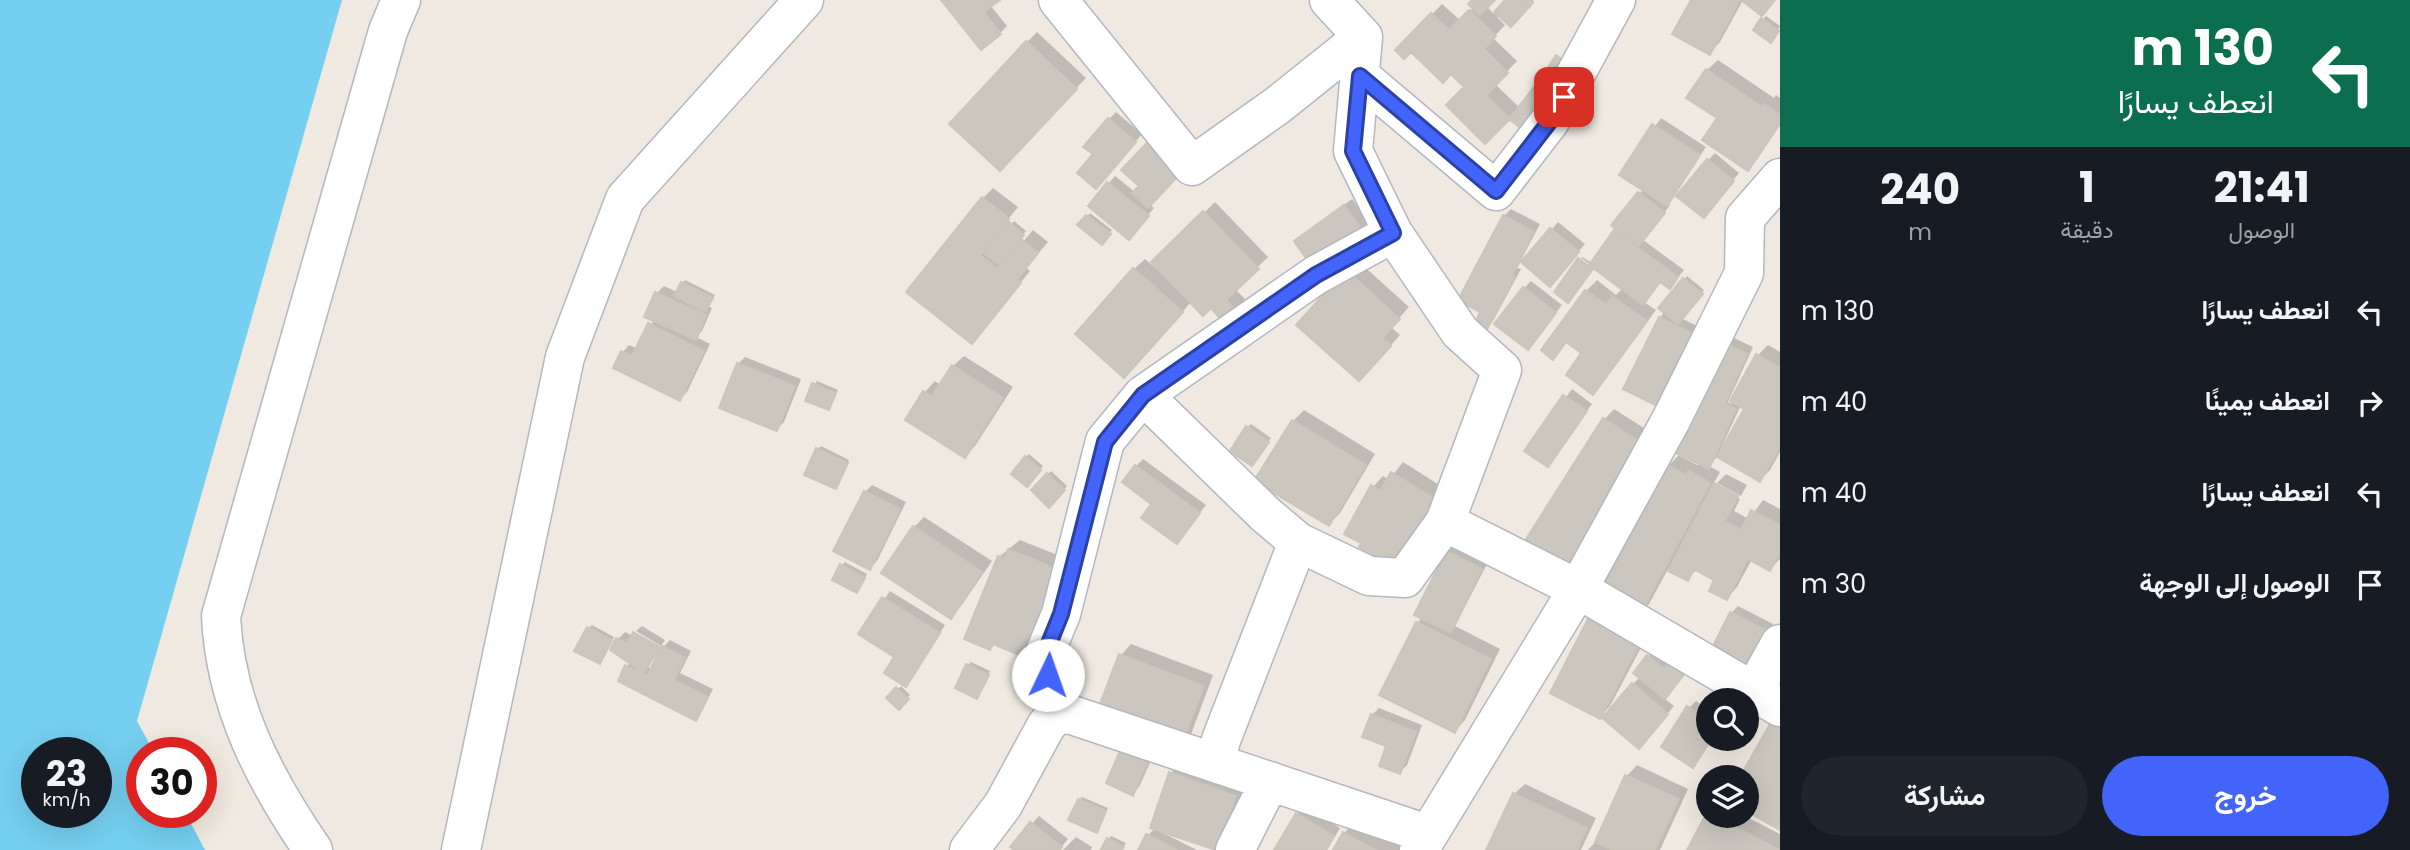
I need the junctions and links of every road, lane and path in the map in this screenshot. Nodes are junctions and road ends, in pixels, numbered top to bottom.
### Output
1 (401, 0) edge
2 (804, 0) edge
3 (1058, 0) edge
4 (1329, 0) edge
5 (1616, 0) edge
6 (1363, 37) junction
7 (1360, 76) junction
8 (1780, 178) edge
9 (1393, 233) junction
10 (1143, 395) junction
11 (1445, 522) junction
12 (1298, 542) junction
13 (1578, 589) junction
14 (1780, 645) edge
15 (1767, 699) edge
16 (1056, 714) junction
17 (1216, 762) junction
18 (1270, 781) junction
19 (1423, 842) edge
20 (470, 847) edge
21 (313, 850) edge
22 (969, 850) edge
23 (1235, 850) edge

1 - 21 street
2 - 20 street
3 - 6 street
4 - 6 street
5 - 7 street
6 - 7 street
7 - 9 street
8 - 13 street
9 - 10 street
9 - 11 street
10 - 12 street
10 - 16 street
11 - 12 street
11 - 13 street
12 - 17 street
13 - 15 street
13 - 19 street
14 - 15 street
16 - 17 street
16 - 22 street
17 - 18 street
18 - 19 street
18 - 23 street

